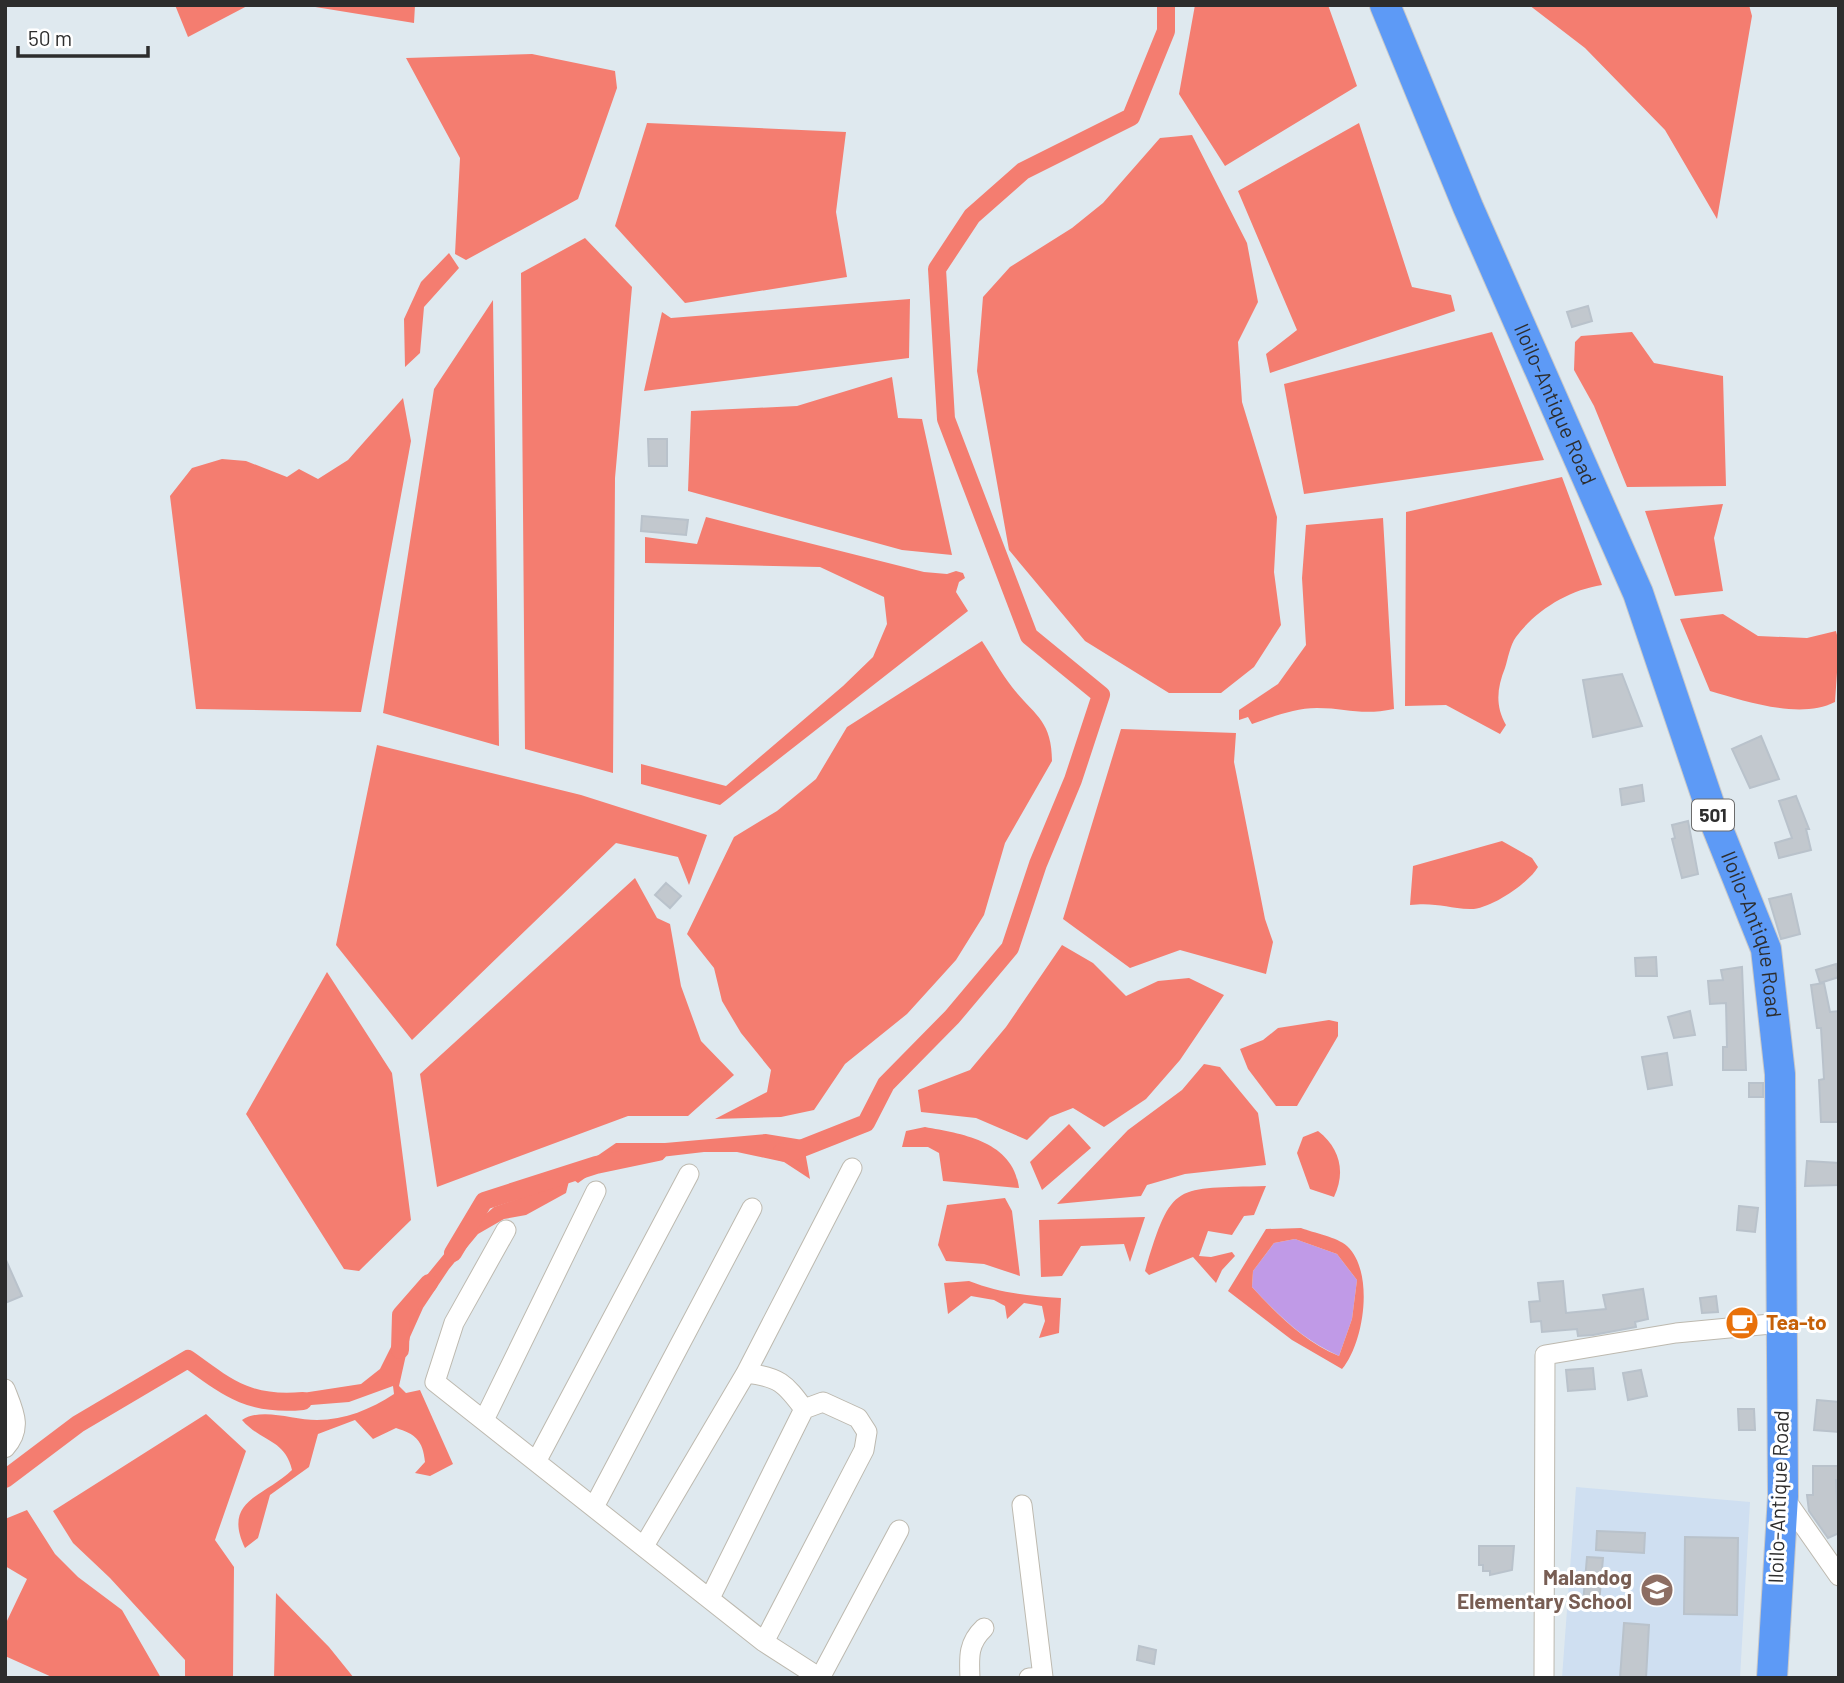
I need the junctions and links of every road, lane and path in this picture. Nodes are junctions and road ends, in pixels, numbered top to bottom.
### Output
1 (1385, 5) edge
2 (852, 1168) dead end
3 (689, 1174) dead end
4 (596, 1191) dead end
5 (752, 1208) dead end
6 (506, 1230) dead end
7 (1781, 1323) junction
8 (746, 1373) junction
9 (5, 1390) edge
10 (804, 1409) junction
11 (484, 1420) junction
12 (5, 1448) edge
13 (537, 1460) junction
14 (1783, 1496) junction
15 (595, 1505) junction
16 (1021, 1505) dead end
17 (899, 1530) dead end
18 (644, 1546) junction
19 (1839, 1576) edge
20 (710, 1598) junction
21 (984, 1628) dead end
22 (764, 1642) junction
23 (820, 1678) edge
24 (970, 1678) edge
25 (1029, 1678) edge
26 (1544, 1678) edge
27 (1772, 1678) edge

1 - 7 main road, Iloilo-Antique Road / 501
2 - 8 street
3 - 13 street
4 - 11 street
5 - 15 street
6 - 11 street
7 - 14 main road, Iloilo-Antique Road / 501
7 - 26 street
8 - 10 street
8 - 18 street
9 - 12 street
10 - 20 street
10 - 22 street
11 - 13 street
13 - 15 street
14 - 19 street
14 - 27 main road, Iloilo-Antique Road / 501
15 - 18 street
16 - 25 street
17 - 23 street
18 - 20 street
20 - 22 street
21 - 24 street
22 - 23 street

